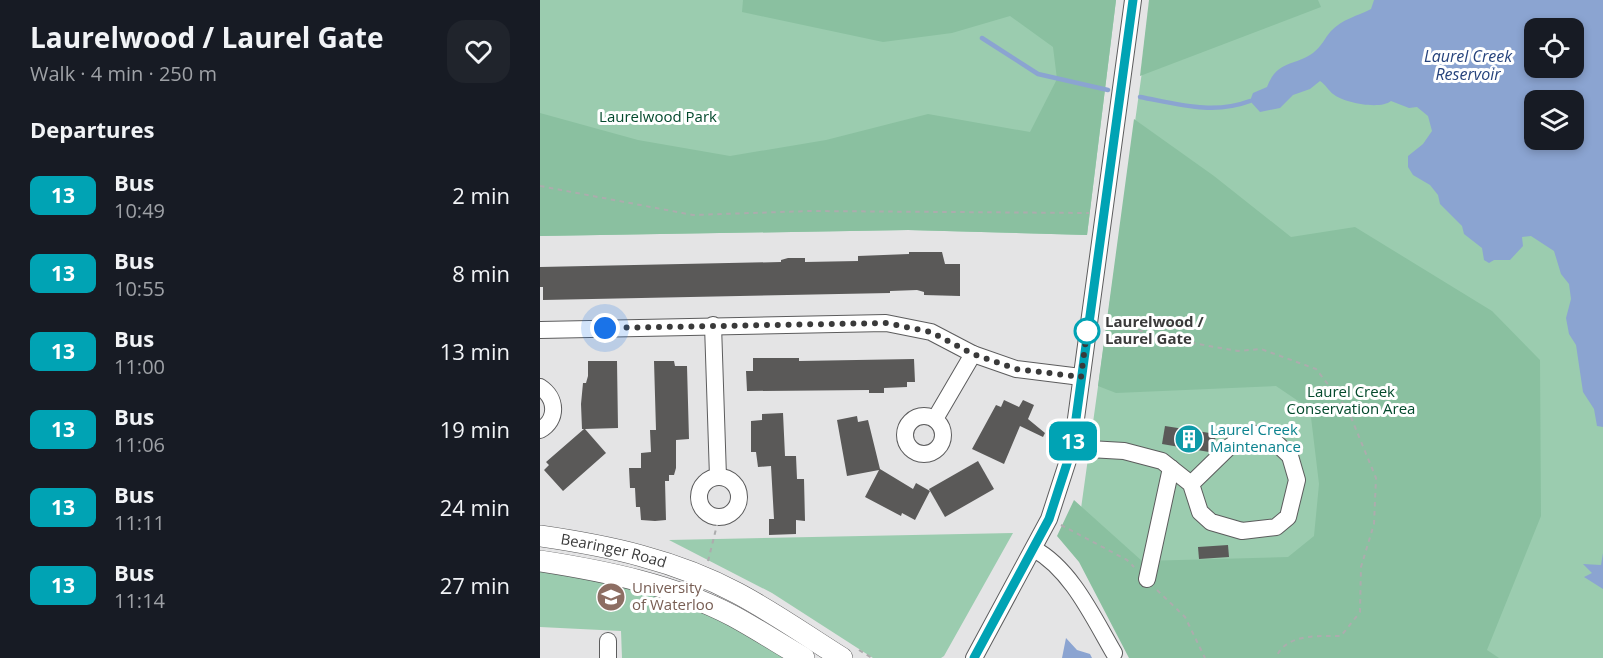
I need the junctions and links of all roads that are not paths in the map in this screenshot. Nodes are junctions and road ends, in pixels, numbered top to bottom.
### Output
1 (1133, 0) edge
2 (713, 325) junction
3 (540, 330) edge
4 (973, 354) junction
5 (1081, 377) junction
6 (540, 387) edge
7 (935, 419) dead end
8 (540, 430) edge
9 (1072, 448) junction
10 (1171, 468) junction
11 (718, 477) junction
12 (1191, 484) junction
13 (540, 536) edge
14 (1035, 549) junction
15 (540, 561) edge
16 (1146, 579) road end
17 (608, 641) dead end
18 (1114, 653) dead end
19 (608, 658) edge
20 (804, 658) edge
21 (842, 658) edge
22 (974, 658) edge

1 - 5 street
2 - 3 street
2 - 4 street
2 - 11 street
4 - 5 street
4 - 7 street
5 - 9 street
6 - 8 street
9 - 10 street
9 - 14 street
10 - 12 street
10 - 16 street
11 - 11 street
12 - 12 street
13 - 21 main road, Bearinger Road
14 - 18 street
14 - 22 street
15 - 20 main road
17 - 19 street

